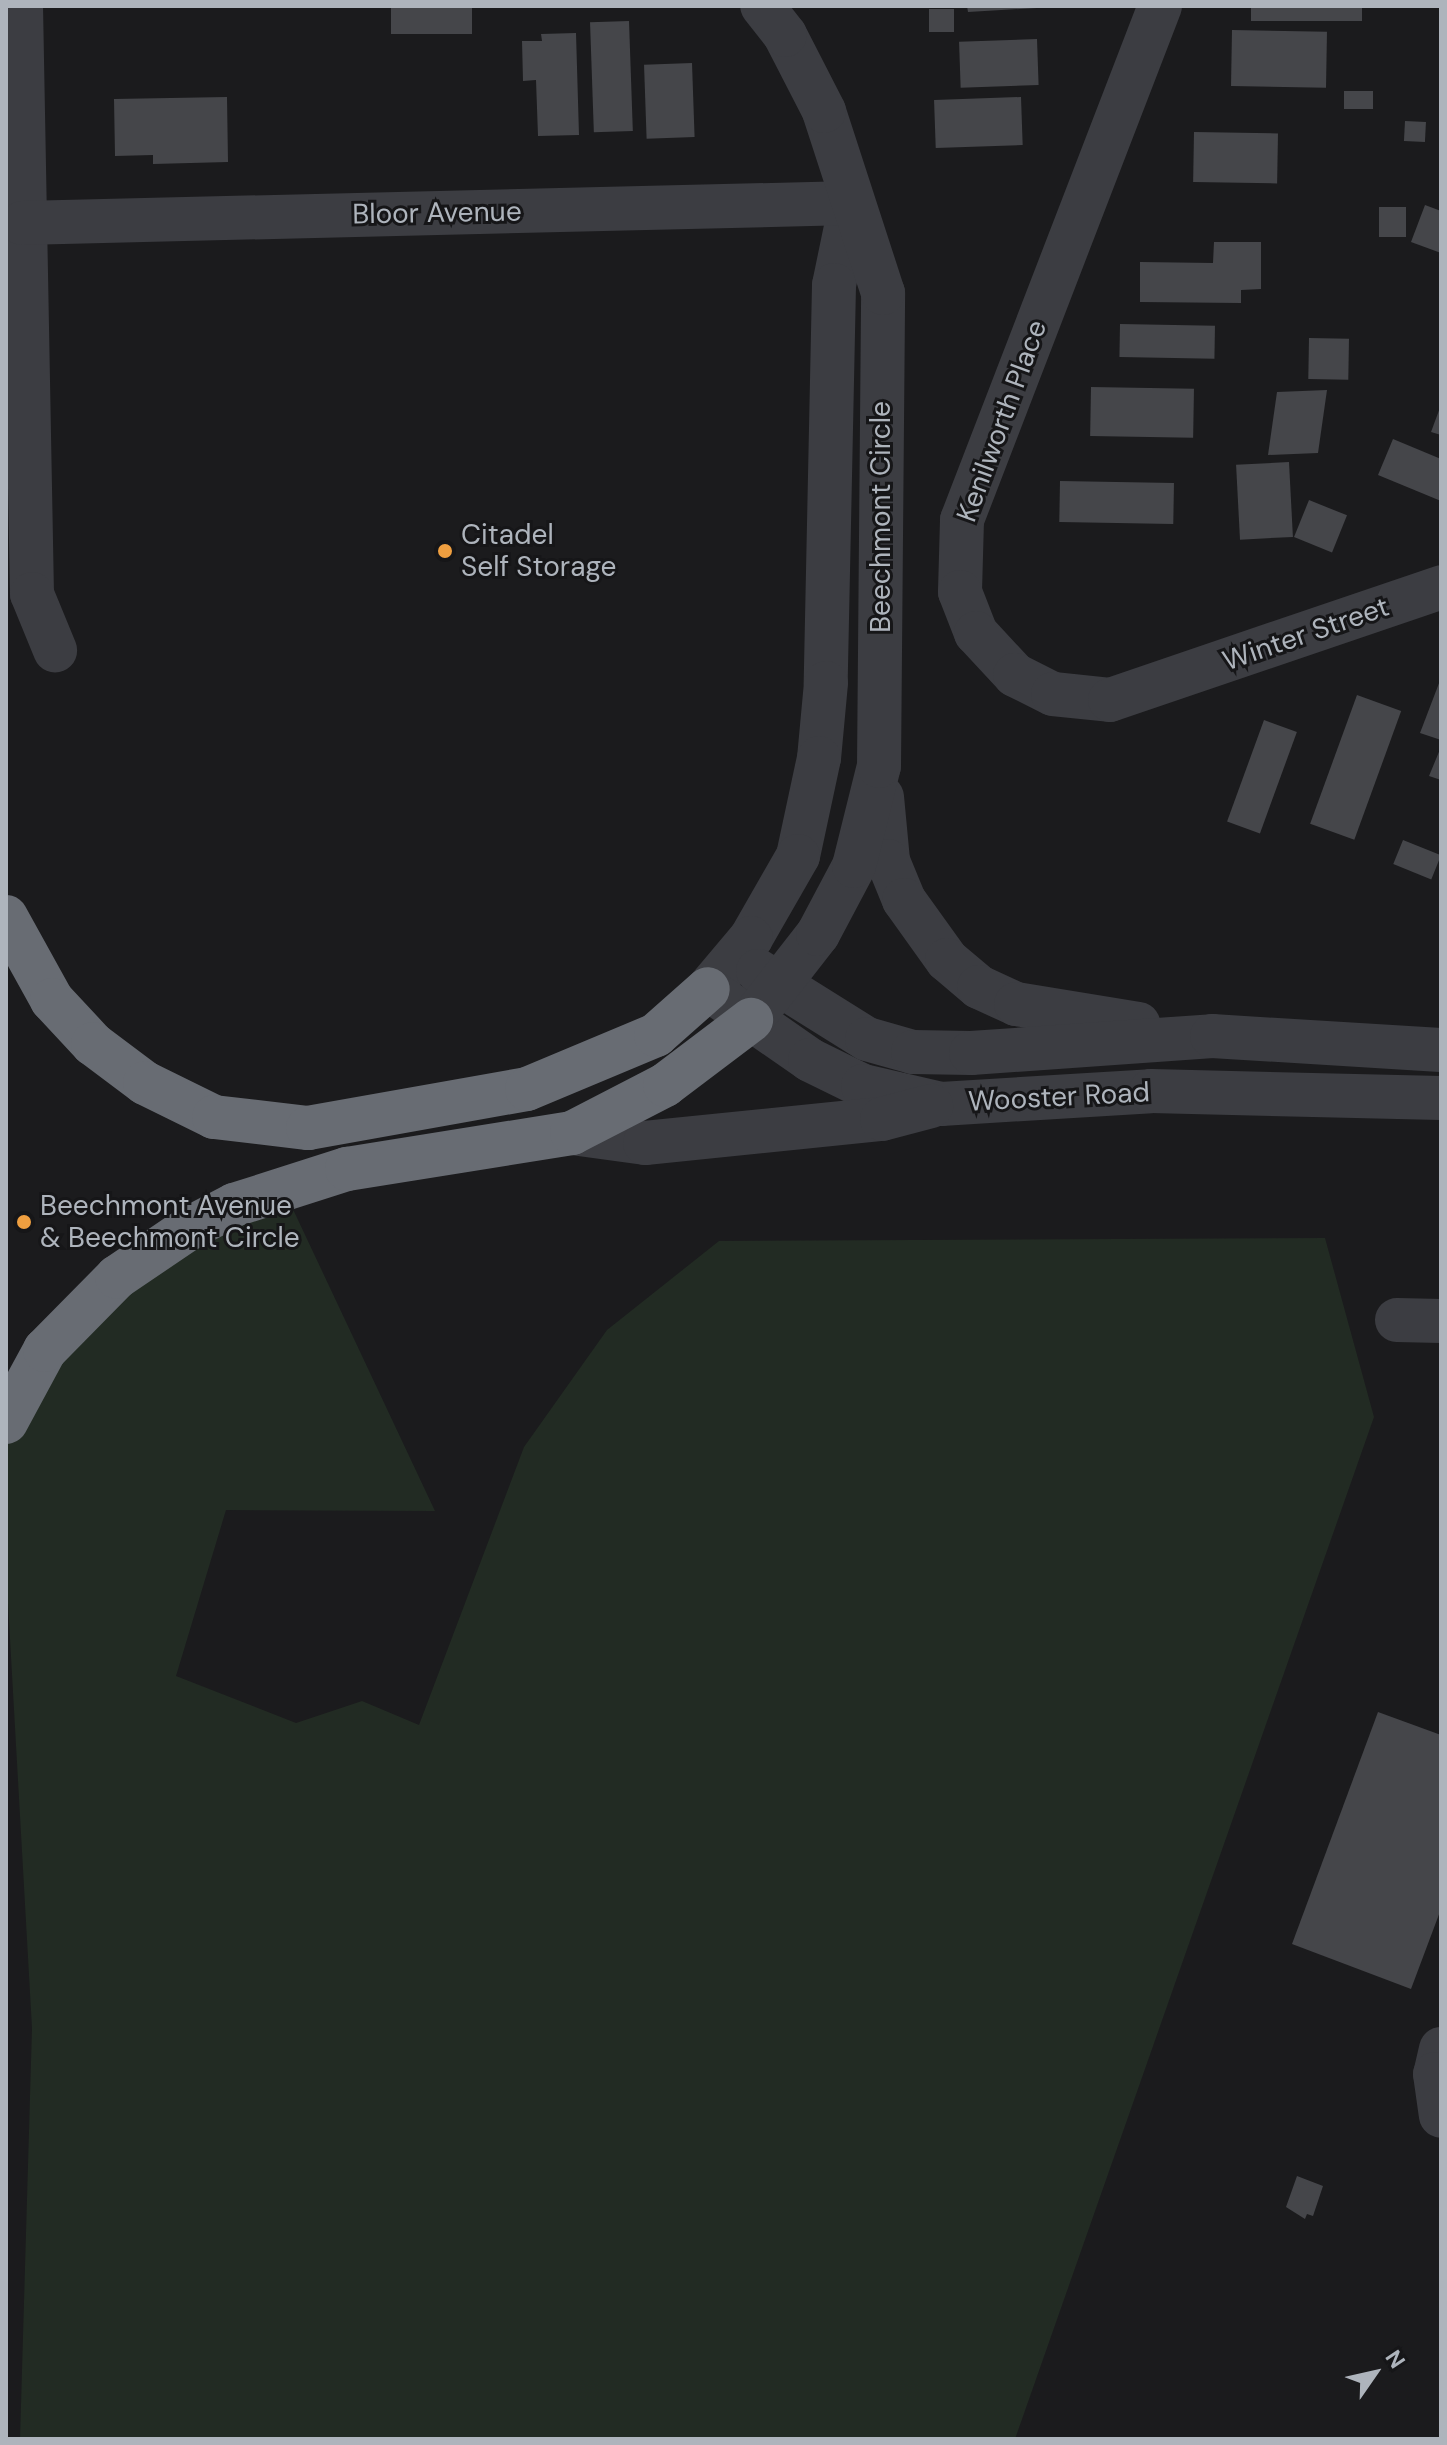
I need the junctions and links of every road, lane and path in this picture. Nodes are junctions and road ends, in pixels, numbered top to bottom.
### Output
1 (21, 6) edge
2 (762, 6) edge
3 (1160, 6) edge
4 (851, 203) junction
5 (22, 223) junction
6 (1441, 587) edge
7 (55, 650) dead end
8 (1170, 680) joint
9 (879, 766) junction
10 (6, 917) edge
11 (738, 954) junction
12 (708, 989) junction
13 (765, 1004) junction
14 (1212, 1036) junction
15 (1441, 1050) edge
16 (1441, 1098) edge
17 (941, 1104) junction
18 (572, 1133) junction
19 (1397, 1320) dead end
20 (1441, 1321) edge
21 (6, 1422) edge
22 (1441, 2049) edge
23 (1441, 2116) edge

1 - 5 street
2 - 4 street, Beechmont Circle
3 - 8 street, Kenilworth Place
4 - 5 street, Bloor Avenue
4 - 9 street, Beechmont Circle
4 - 11 street
5 - 7 street
6 - 8 street, Winter Street
9 - 13 street, Beechmont Circle
9 - 14 street
10 - 12 highway
11 - 12 street
11 - 13 street, Wooster Road
12 - 13 street, Wooster Road
13 - 14 street, Wooster Road
13 - 17 street, Wooster Road
13 - 18 highway
14 - 15 street, Wooster Road
16 - 17 street, Wooster Road
17 - 18 street
18 - 21 highway
19 - 20 street
22 - 23 street

